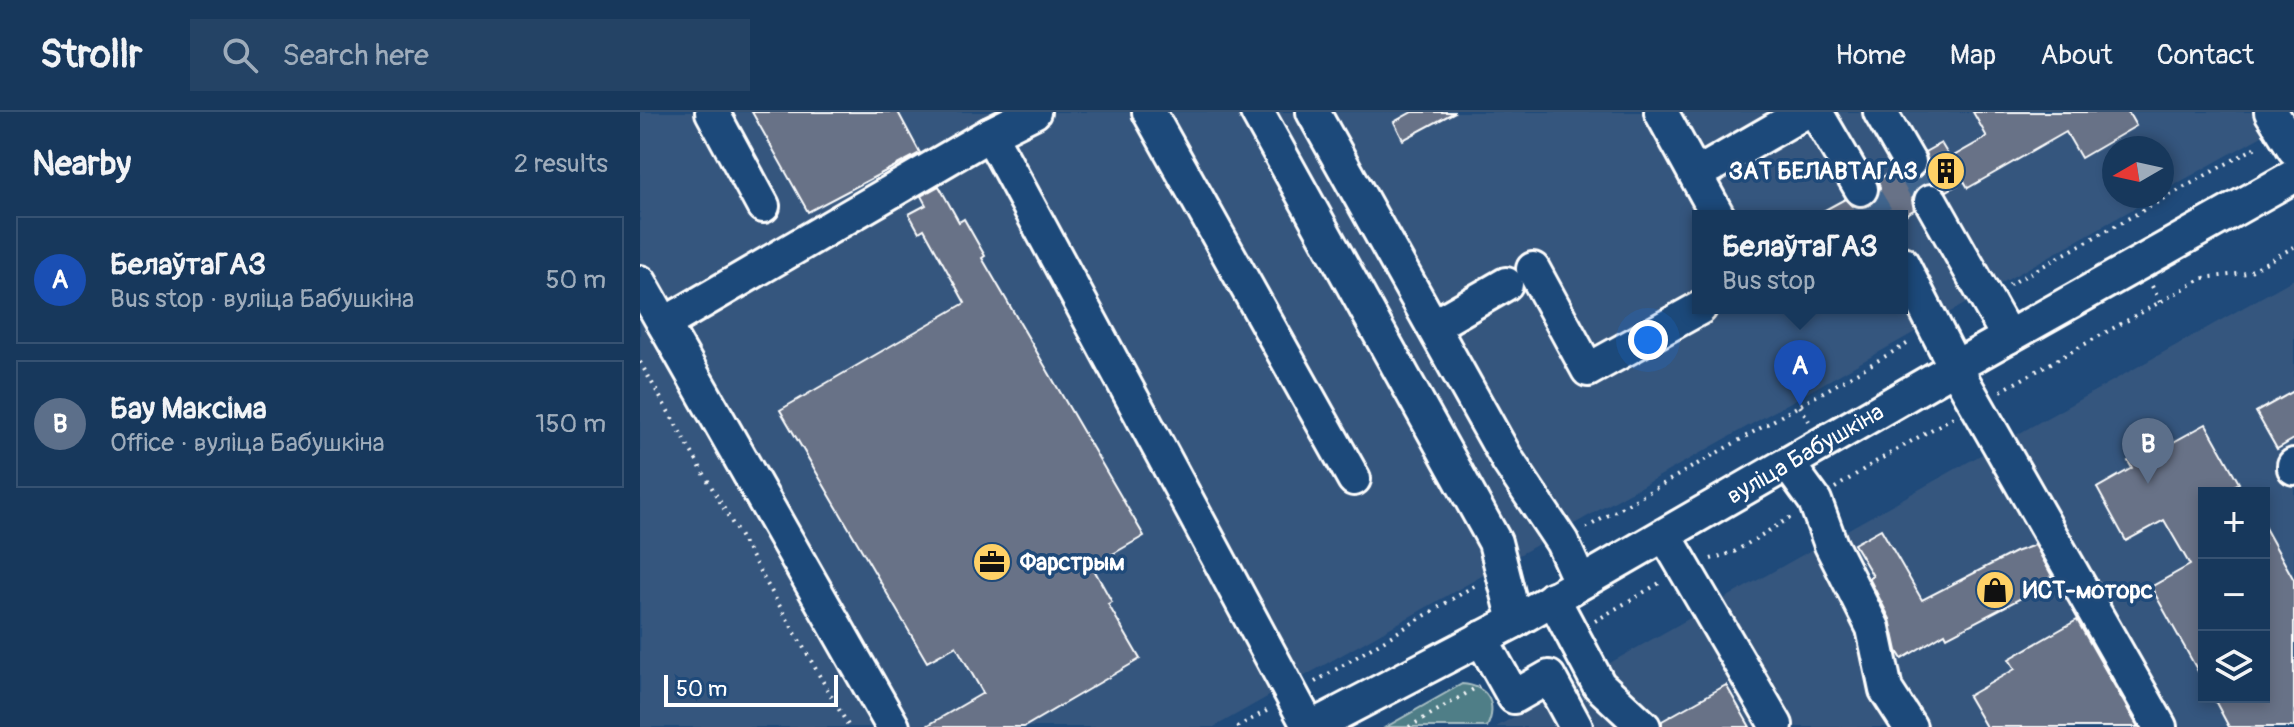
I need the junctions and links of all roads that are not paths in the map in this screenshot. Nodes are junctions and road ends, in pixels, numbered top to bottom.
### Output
1 (712, 112) edge
2 (1034, 112) edge
3 (1149, 112) edge
4 (1257, 112) edge
5 (1661, 112) edge
6 (1805, 112) edge
7 (1816, 112) edge
8 (1880, 112) edge
9 (1325, 116) edge
10 (990, 134) junction
11 (1909, 162) tunnel mouth
12 (1711, 166) dead end
13 (2294, 176) edge
14 (1861, 189) tunnel mouth
15 (1931, 201) tunnel mouth
16 (763, 206) dead end
17 (1715, 210) edge
18 (1908, 275) edge
19 (640, 282) edge
20 (1692, 312) edge
21 (664, 324) junction
22 (1433, 326) junction
23 (2008, 337) junction
24 (1955, 367) junction
25 (1788, 464) junction
26 (1354, 479) dead end
27 (1665, 535) junction
28 (1567, 590) junction
29 (1515, 621) junction
30 (1481, 638) junction
31 (1776, 725) dead end
32 (893, 727) edge
33 (1311, 727) edge
34 (1576, 727) edge
35 (1644, 727) edge
36 (1910, 727) edge
37 (2160, 727) edge

1 - 16 street
2 - 10 street
3 - 26 street
4 - 29 street
5 - 17 street
6 - 12 street
7 - 14 street
8 - 11 street
9 - 22 street
10 - 21 street
10 - 33 street
13 - 23 street, вуліца Бабушкіна
15 - 23 street
18 - 24 street
19 - 21 street
20 - 22 street
21 - 32 street
22 - 28 street
23 - 24 street, вуліца Бабушкіна
24 - 25 street, вуліца Бабушкіна
24 - 37 street
25 - 27 street, вуліца Бабушкіна
25 - 36 street
27 - 28 street, вуліца Бабушкіна
27 - 31 street
28 - 29 street, вуліца Бабушкіна
28 - 35 street
29 - 30 street, вуліца Бабушкіна
30 - 33 street, вуліца Бабушкіна
30 - 34 street

